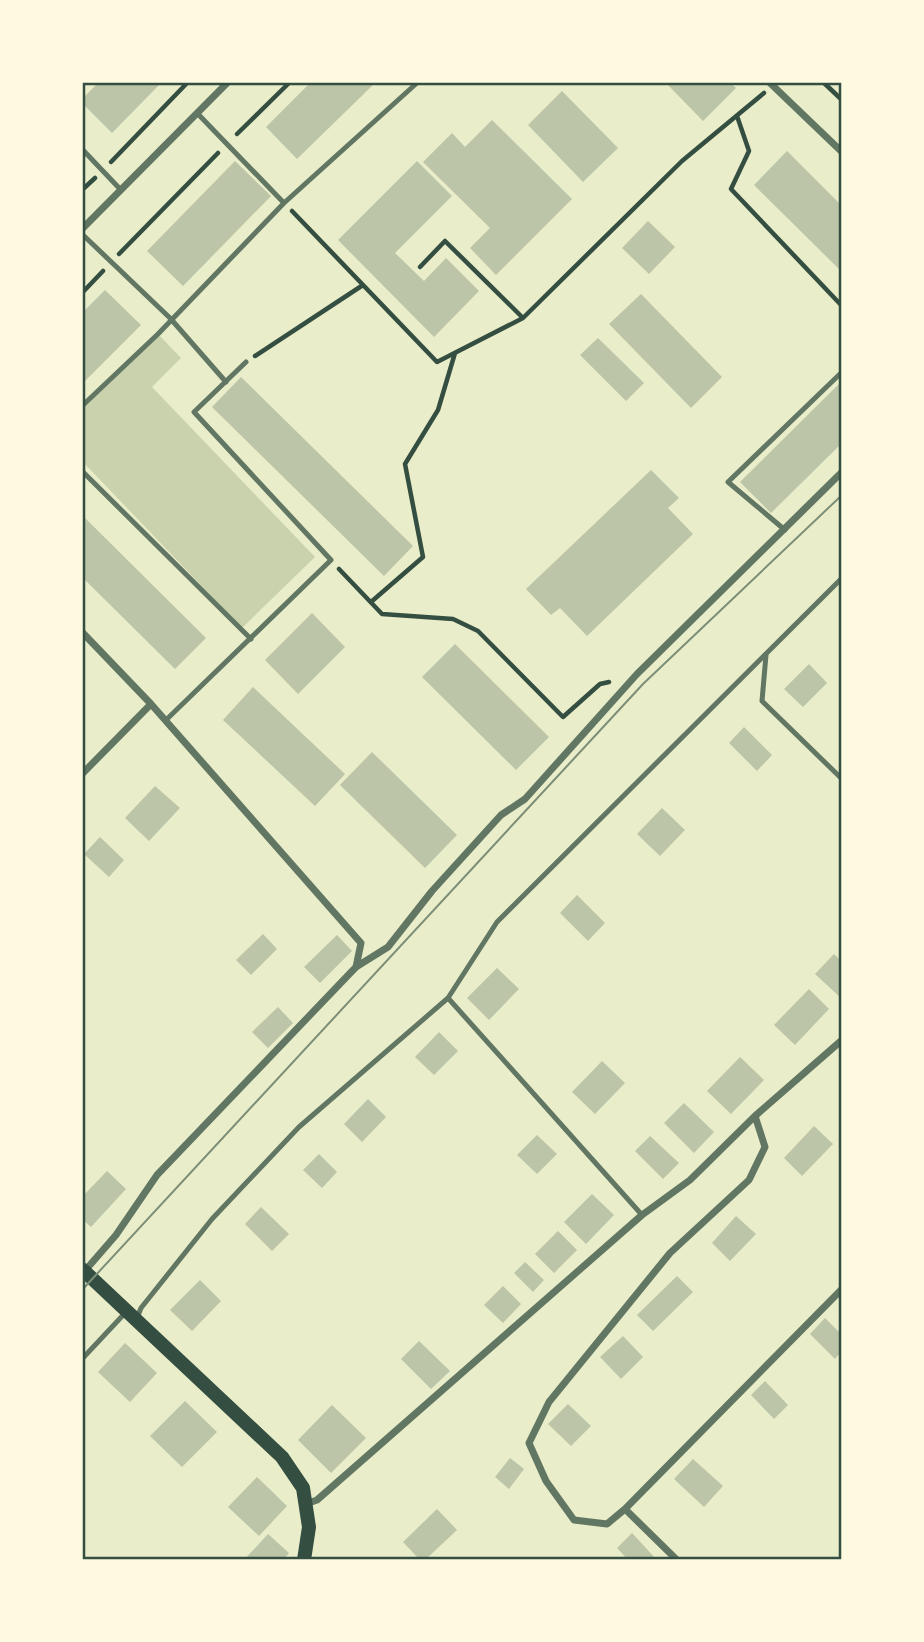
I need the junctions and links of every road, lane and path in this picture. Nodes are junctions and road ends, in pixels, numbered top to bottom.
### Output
1 (188, 82) edge
2 (228, 82) edge
3 (290, 82) edge
4 (418, 82) edge
5 (823, 82) edge
6 (771, 84) edge
7 (842, 100) edge
8 (197, 113) junction
9 (737, 116) junction
10 (227, 144) junction
11 (82, 149) edge
12 (842, 152) edge
13 (102, 170) junction
14 (120, 189) junction
15 (82, 190) edge
16 (284, 203) junction
17 (82, 232) edge
18 (111, 262) junction
19 (420, 267) dead end
20 (363, 285) junction
21 (82, 293) edge
22 (842, 306) edge
23 (170, 318) junction
24 (523, 318) junction
25 (455, 353) junction
26 (246, 362) joint
27 (842, 372) edge
28 (226, 382) junction
29 (82, 406) edge
30 (82, 471) edge
31 (842, 472) edge
32 (785, 530) junction
33 (331, 560) junction
34 (842, 578) edge
35 (371, 602) junction
36 (82, 632) edge
37 (251, 639) junction
38 (766, 654) junction
39 (637, 674) junction
40 (151, 704) junction
41 (166, 720) junction
42 (82, 774) edge
43 (842, 779) edge
44 (356, 967) junction
45 (448, 998) junction
46 (842, 1040) edge
47 (755, 1116) junction
48 (642, 1215) junction
49 (83, 1271) edge
50 (842, 1289) edge
51 (131, 1316) junction
52 (82, 1359) edge
53 (305, 1504) junction
54 (625, 1509) junction
55 (304, 1560) edge
56 (677, 1560) edge

1 - 13 path
2 - 8 street
3 - 10 path
4 - 16 lane
5 - 7 path
6 - 9 path
6 - 12 street
8 - 10 lane
8 - 14 street
9 - 22 path
9 - 24 path
10 - 16 lane
10 - 18 path
11 - 13 lane
13 - 14 lane
13 - 15 path
14 - 17 street
16 - 20 path
16 - 23 lane
17 - 18 lane
18 - 21 path
18 - 23 lane
19 - 24 path
20 - 25 path
20 - 26 path
23 - 28 lane
23 - 29 lane
24 - 25 path
25 - 35 path
26 - 28 lane
27 - 32 lane
28 - 33 lane
30 - 37 lane
31 - 32 street
32 - 39 street
33 - 35 path
33 - 37 lane
34 - 38 lane
35 - 39 path
36 - 40 street
37 - 41 lane
38 - 43 lane
38 - 45 lane
39 - 44 street
40 - 41 street
40 - 42 street
41 - 44 street
44 - 49 street
45 - 48 lane
45 - 51 lane
46 - 47 street
47 - 48 street
47 - 54 street
48 - 53 street
49 - 51 main road
50 - 54 street
51 - 52 lane
51 - 53 main road
53 - 55 main road
54 - 56 street

